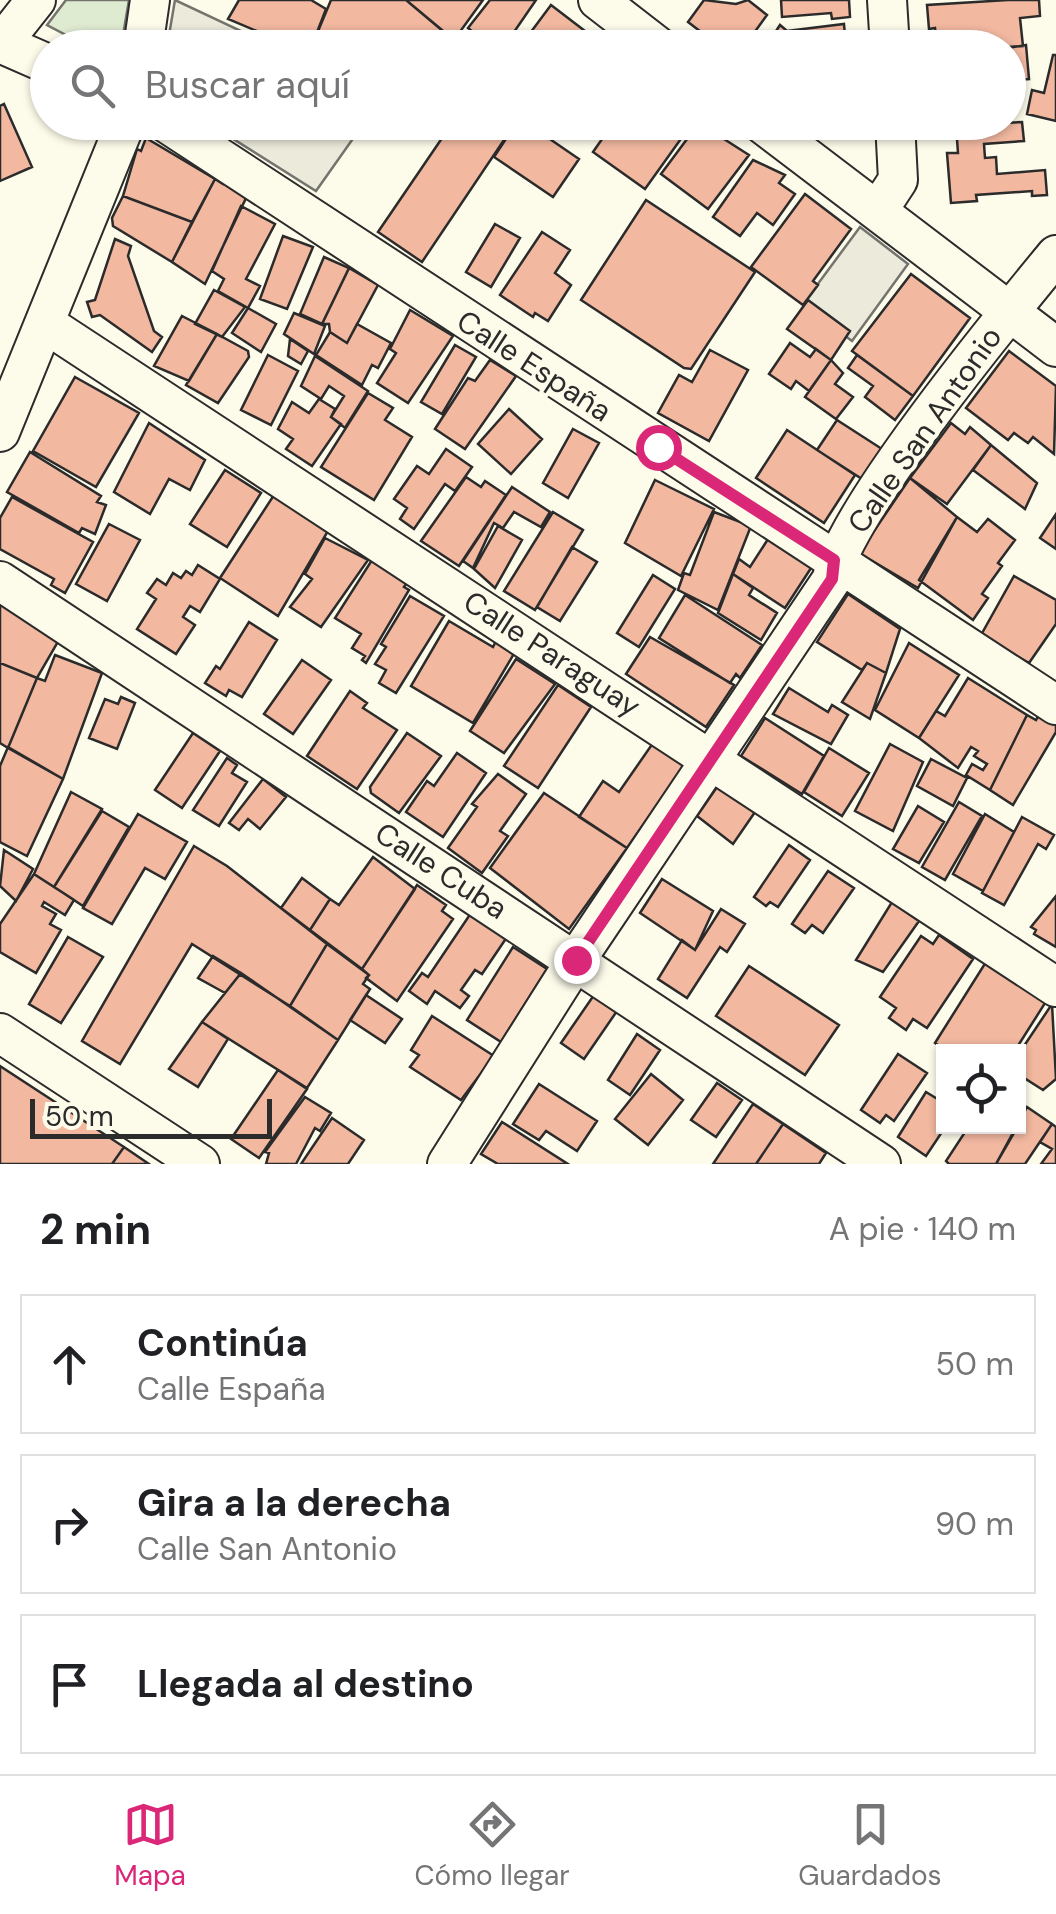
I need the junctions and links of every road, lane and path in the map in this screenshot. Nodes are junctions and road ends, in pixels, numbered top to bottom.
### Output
1 (36, 0) edge
2 (150, 0) edge
3 (598, 0) edge
4 (887, 0) edge
5 (146, 30) edge
6 (637, 30) edge
7 (889, 30) edge
8 (1, 43) edge
9 (30, 56) edge
10 (119, 140) edge
11 (192, 140) edge
12 (785, 140) edge
13 (896, 140) edge
14 (879, 209) junction
15 (1056, 255) edge
16 (1009, 312) junction
17 (46, 324) junction
18 (1056, 347) edge
19 (0, 432) edge
20 (834, 560) junction
21 (0, 581) edge
22 (1056, 705) edge
23 (710, 758) junction
24 (576, 960) junction
25 (1056, 987) edge
26 (0, 1033) edge
27 (200, 1164) edge
28 (447, 1164) edge
29 (881, 1164) edge

1 - 8 street
2 - 5 street
3 - 6 street
4 - 7 street
8 - 9 street
10 - 17 street
11 - 20 street, Calle España
12 - 14 street
13 - 14 street
14 - 16 street
15 - 16 street, Calle San Antonio
16 - 18 street
16 - 20 street, Calle San Antonio
17 - 19 street
17 - 23 street, Calle Paraguay
20 - 22 street, Calle España
20 - 23 street, Calle San Antonio
21 - 24 street, Calle Cuba
23 - 24 street, Calle San Antonio
23 - 25 street, Calle Paraguay
24 - 28 street, Calle San Antonio
24 - 29 street, Calle Cuba
26 - 27 street

